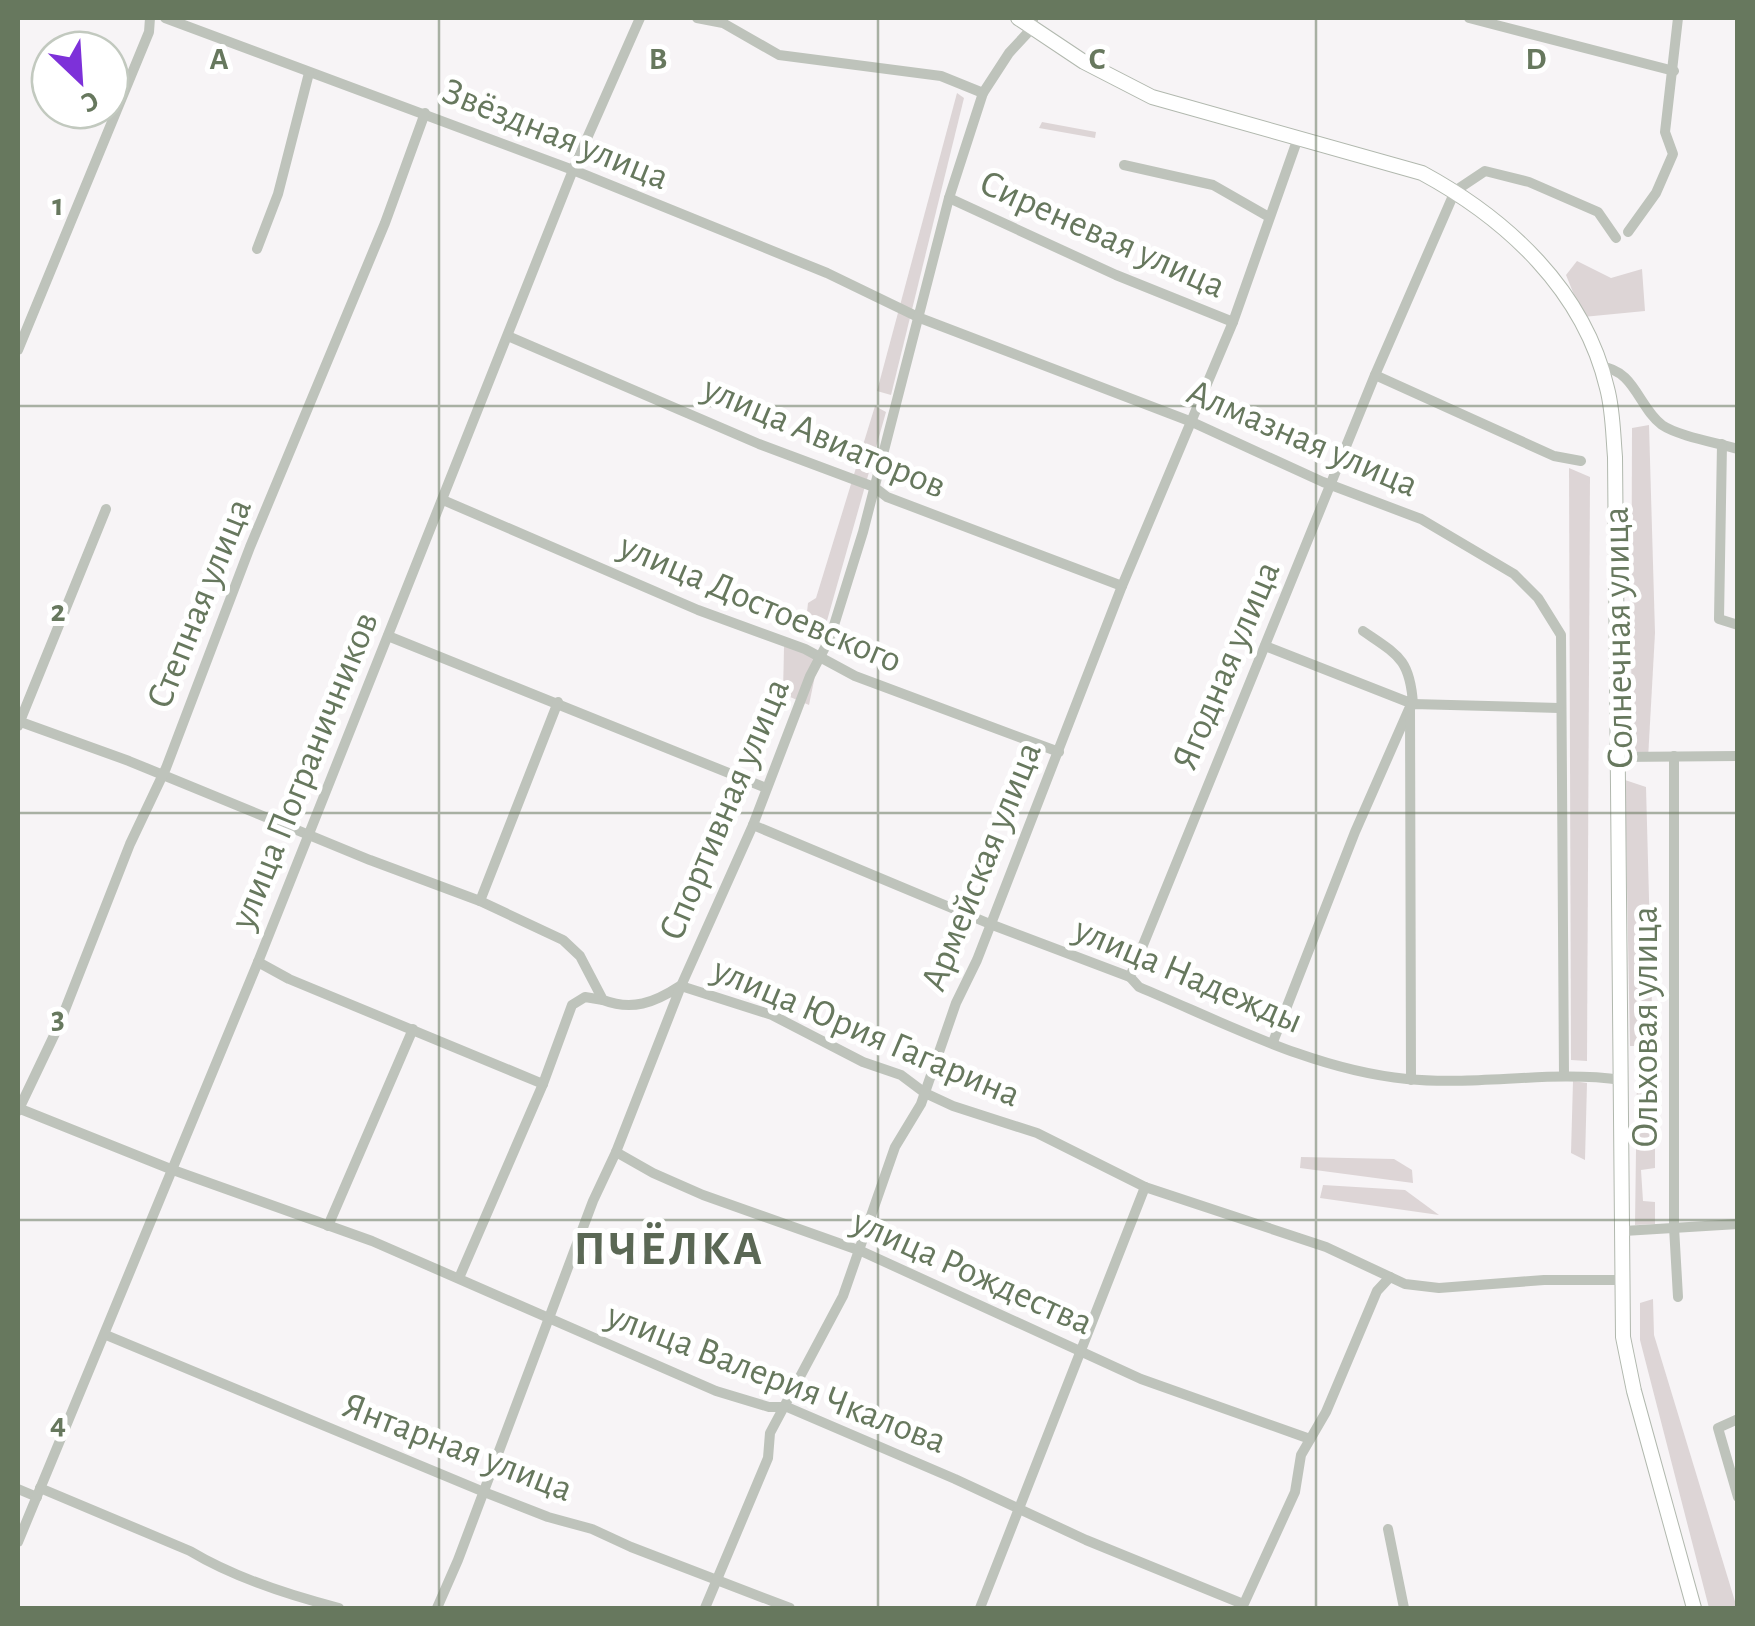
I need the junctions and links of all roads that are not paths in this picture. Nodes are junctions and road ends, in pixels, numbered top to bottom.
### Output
1 (150, 18) edge
2 (165, 18) edge
3 (640, 18) edge
4 (698, 18) edge
5 (1018, 18) edge
6 (1469, 18) edge
7 (1678, 18) edge
8 (1032, 22) edge
9 (1674, 70) junction
10 (309, 73) junction
11 (983, 93) junction
12 (425, 113) junction
13 (1298, 138) junction
14 (1124, 165) dead end
15 (573, 170) junction
16 (1455, 191) junction
17 (949, 198) junction
18 (1270, 218) junction
19 (1628, 232) dead end
20 (1616, 238) dead end
21 (257, 249) dead end
22 (920, 318) junction
23 (1232, 322) junction
24 (508, 336) junction
25 (18, 350) edge
26 (1601, 367) junction
27 (1375, 374) junction
28 (1192, 422) junction
29 (1722, 444) junction
30 (1738, 449) edge
31 (1581, 460) dead end
32 (1333, 483) junction
33 (874, 487) junction
34 (442, 500) junction
35 (106, 509) dead end
36 (1122, 586) junction
37 (1738, 624) edge
38 (1363, 631) dead end
39 (388, 636) junction
40 (1265, 646) junction
41 (821, 658) junction
42 (558, 702) junction
43 (1411, 706) junction
44 (1559, 708) junction
45 (18, 723) edge
46 (1059, 752) junction
47 (1674, 756) junction
48 (1738, 756) edge
49 (1619, 757) junction
50 (162, 774) junction
51 (766, 788) junction
52 (753, 825) junction
53 (310, 834) junction
54 (480, 901) junction
55 (990, 924) junction
56 (258, 962) junction
57 (1130, 978) junction
58 (680, 986) junction
59 (603, 1000) junction
60 (413, 1029) junction
61 (1273, 1042) junction
62 (1564, 1076) junction
63 (1412, 1080) junction
64 (1622, 1080) junction
65 (543, 1084) junction
66 (925, 1093) junction
67 (18, 1109) edge
68 (616, 1152) junction
69 (173, 1170) junction
70 (1145, 1187) junction
71 (1738, 1224) edge
72 (328, 1226) junction
73 (1674, 1227) junction
74 (1624, 1231) junction
75 (861, 1251) junction
76 (1390, 1277) junction
77 (459, 1278) junction
78 (1624, 1280) junction
79 (1678, 1297) dead end
80 (548, 1317) junction
81 (106, 1336) junction
82 (1078, 1350) junction
83 (786, 1407) junction
84 (1738, 1419) edge
85 (1310, 1439) junction
86 (18, 1489) edge
87 (38, 1492) junction
88 (484, 1492) junction
89 (1738, 1498) edge
90 (1019, 1511) junction
91 (1388, 1529) dead end
92 (18, 1542) edge
93 (718, 1580) junction
94 (322, 1606) edge
95 (1242, 1606) edge
96 (339, 1608) edge
97 (436, 1608) edge
98 (705, 1608) edge
99 (790, 1608) edge
100 (980, 1608) edge
101 (1404, 1608) edge
102 (1694, 1608) edge

1 - 25 street
2 - 10 street, Звёздная улица
3 - 15 street, улица Пограничников
4 - 11 street
5 - 8 street, Солнечная улица
6 - 9 street
7 - 9 street
8 - 11 street, Спортивная улица
8 - 13 street, Солнечная улица
9 - 19 street
10 - 12 street, Звёздная улица
10 - 21 street
11 - 17 street, Спортивная улица
12 - 15 street, Звёздная улица
12 - 50 street, Степная улица
13 - 16 street, Солнечная улица
13 - 18 street, Армейская улица
14 - 18 street
15 - 22 street, Звёздная улица
15 - 24 street, улица Пограничников
16 - 20 street
16 - 26 street, Солнечная улица
16 - 27 street, Ягодная улица
17 - 22 street, Спортивная улица
17 - 23 street, Сиреневая улица
18 - 23 street, Армейская улица
22 - 28 street, Алмазная улица
22 - 33 street, Спортивная улица
23 - 28 street, Армейская улица
24 - 33 street, улица Авиаторов
24 - 34 street, улица Пограничников
26 - 29 street
26 - 49 street, Солнечная улица
27 - 31 street
27 - 32 street, Ягодная улица
28 - 32 street, Алмазная улица
28 - 36 street, Армейская улица
29 - 30 street
29 - 37 street
32 - 40 street, Ягодная улица
32 - 44 street, Алмазная улица
33 - 36 street, улица Авиаторов
33 - 41 street, Спортивная улица
34 - 39 street, улица Пограничников
34 - 41 street, улица Достоевского
35 - 45 street
36 - 46 street, Армейская улица
38 - 43 street
39 - 42 street
39 - 53 street, улица Пограничников
40 - 43 street
40 - 57 street, Ягодная улица
41 - 46 street, улица Достоевского
41 - 51 street, Спортивная улица
42 - 51 street
42 - 54 street
43 - 44 street
43 - 61 street
43 - 63 street
44 - 62 street, Алмазная улица
45 - 50 street
46 - 55 street, Армейская улица
47 - 48 street
47 - 49 street
47 - 73 street, Ольховая улица
49 - 64 street, Солнечная улица
50 - 53 street
50 - 67 street, Степная улица
51 - 52 street, Спортивная улица
52 - 55 street, улица Надежды
52 - 58 street, Спортивная улица
53 - 54 street
53 - 56 street, улица Пограничников
54 - 59 street
55 - 57 street, улица Надежды
55 - 66 street, Армейская улица
56 - 60 street
56 - 69 street, улица Пограничников
57 - 61 street, улица Надежды
58 - 59 street, улица Юрия Гагарина
58 - 66 street, улица Юрия Гагарина
58 - 68 street, Спортивная улица
59 - 65 street
60 - 65 street
60 - 72 street
61 - 63 street, улица Надежды
62 - 63 street, улица Надежды
62 - 64 street, улица Надежды
64 - 74 street, Солнечная улица
65 - 77 street
66 - 70 street, улица Юрия Гагарина
66 - 75 street, Армейская улица
67 - 69 street, улица Валерия Чкалова
68 - 75 street, улица Рождества
68 - 80 street, Спортивная улица
69 - 72 street, улица Валерия Чкалова
69 - 81 street, улица Пограничников
70 - 76 street, улица Юрия Гагарина
70 - 82 street
71 - 73 street
72 - 77 street, улица Валерия Чкалова
73 - 74 street
73 - 79 street, Ольховая улица
74 - 78 street, Солнечная улица
75 - 82 street, улица Рождества
75 - 83 street, Армейская улица
76 - 78 street, улица Юрия Гагарина
76 - 85 street
77 - 80 street, улица Валерия Чкалова
78 - 102 street, Солнечная улица
80 - 83 street, улица Валерия Чкалова
80 - 88 street, Спортивная улица
81 - 87 street, улица Пограничников
81 - 88 street, Янтарная улица
82 - 85 street, улица Рождества
82 - 90 street
83 - 90 street, улица Валерия Чкалова
83 - 93 street, Армейская улица
84 - 89 street
85 - 95 street
86 - 87 street
87 - 92 street, улица Пограничников
87 - 94 street
88 - 93 street, Янтарная улица
88 - 97 street, Спортивная улица
90 - 95 street, улица Валерия Чкалова
90 - 100 street
91 - 101 street
93 - 98 street, Армейская улица
93 - 99 street, Янтарная улица
94 - 96 street

